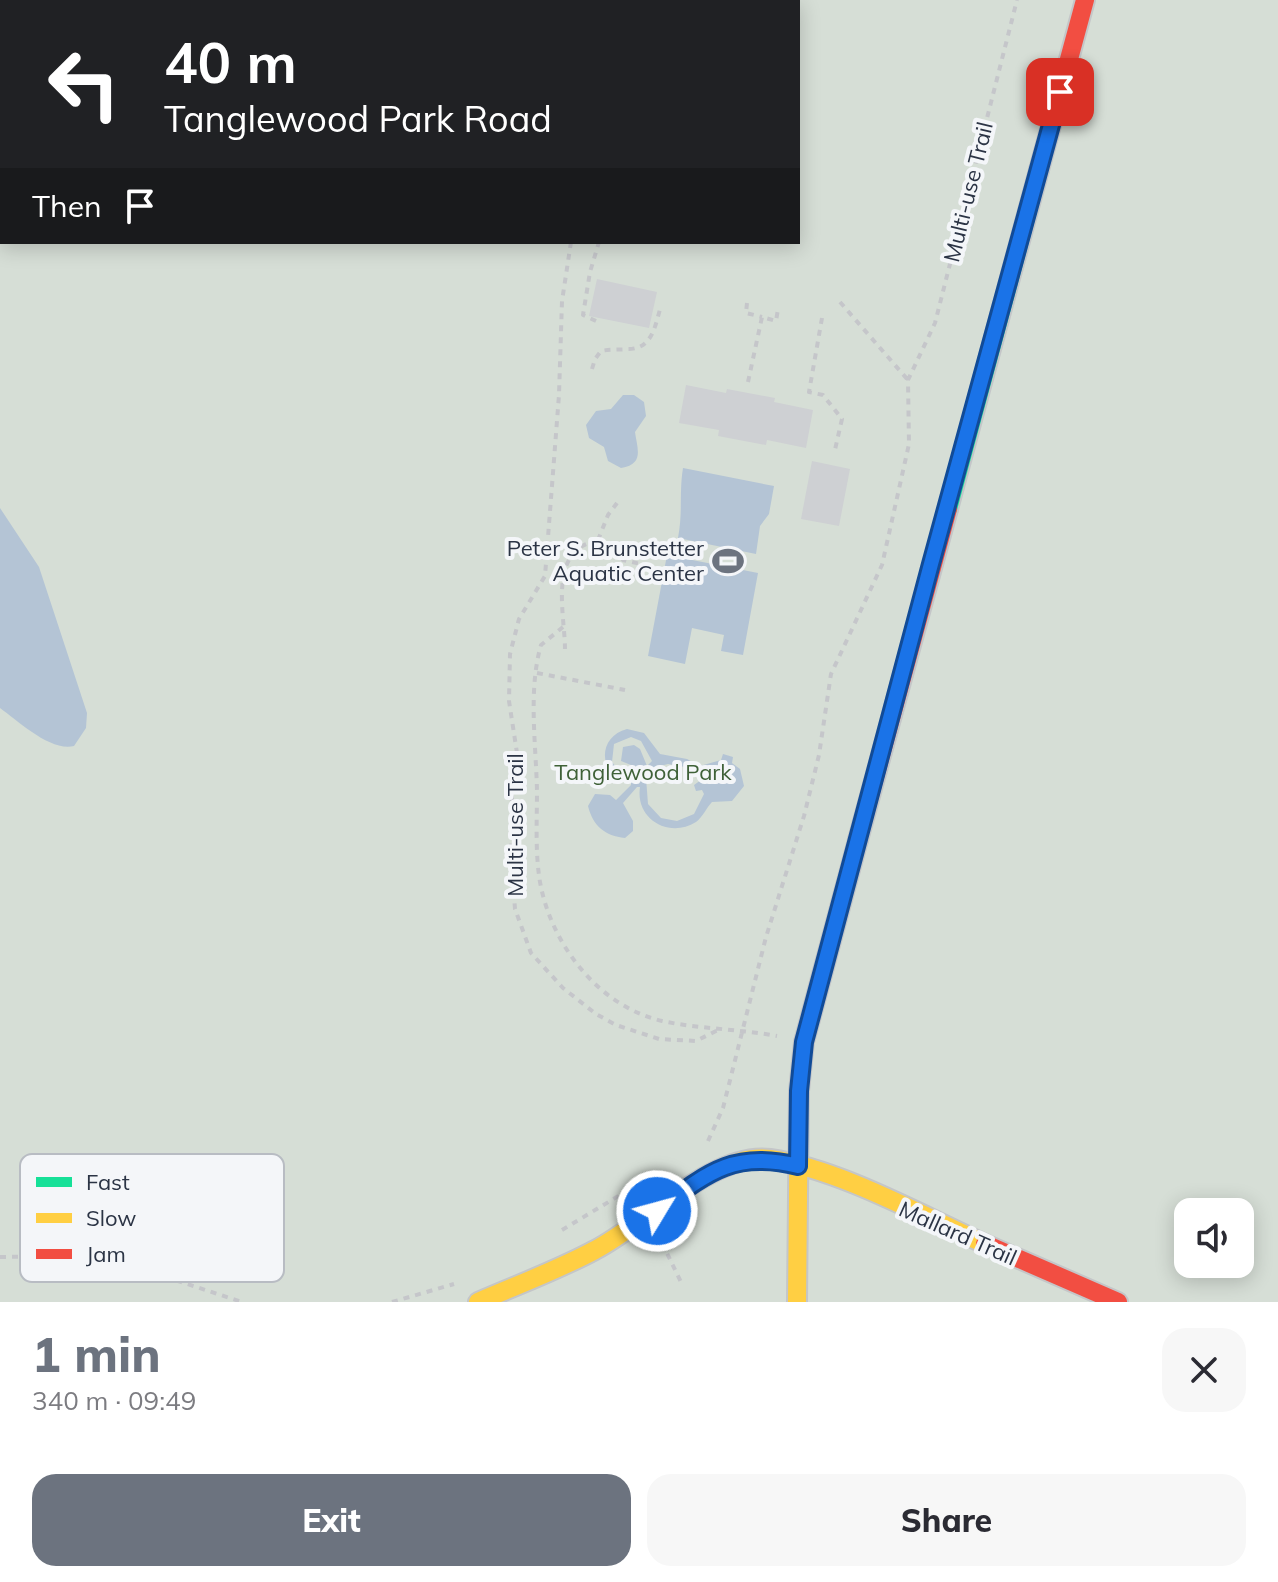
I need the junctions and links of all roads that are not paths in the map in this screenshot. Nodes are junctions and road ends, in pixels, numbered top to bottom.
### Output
1 (1085, 0) edge
2 (798, 1166) junction
3 (478, 1302) edge
4 (797, 1302) edge
5 (1118, 1302) edge

1 - 2 street
2 - 3 street, Mallard Trail
2 - 4 street
2 - 5 street, Mallard Trail

